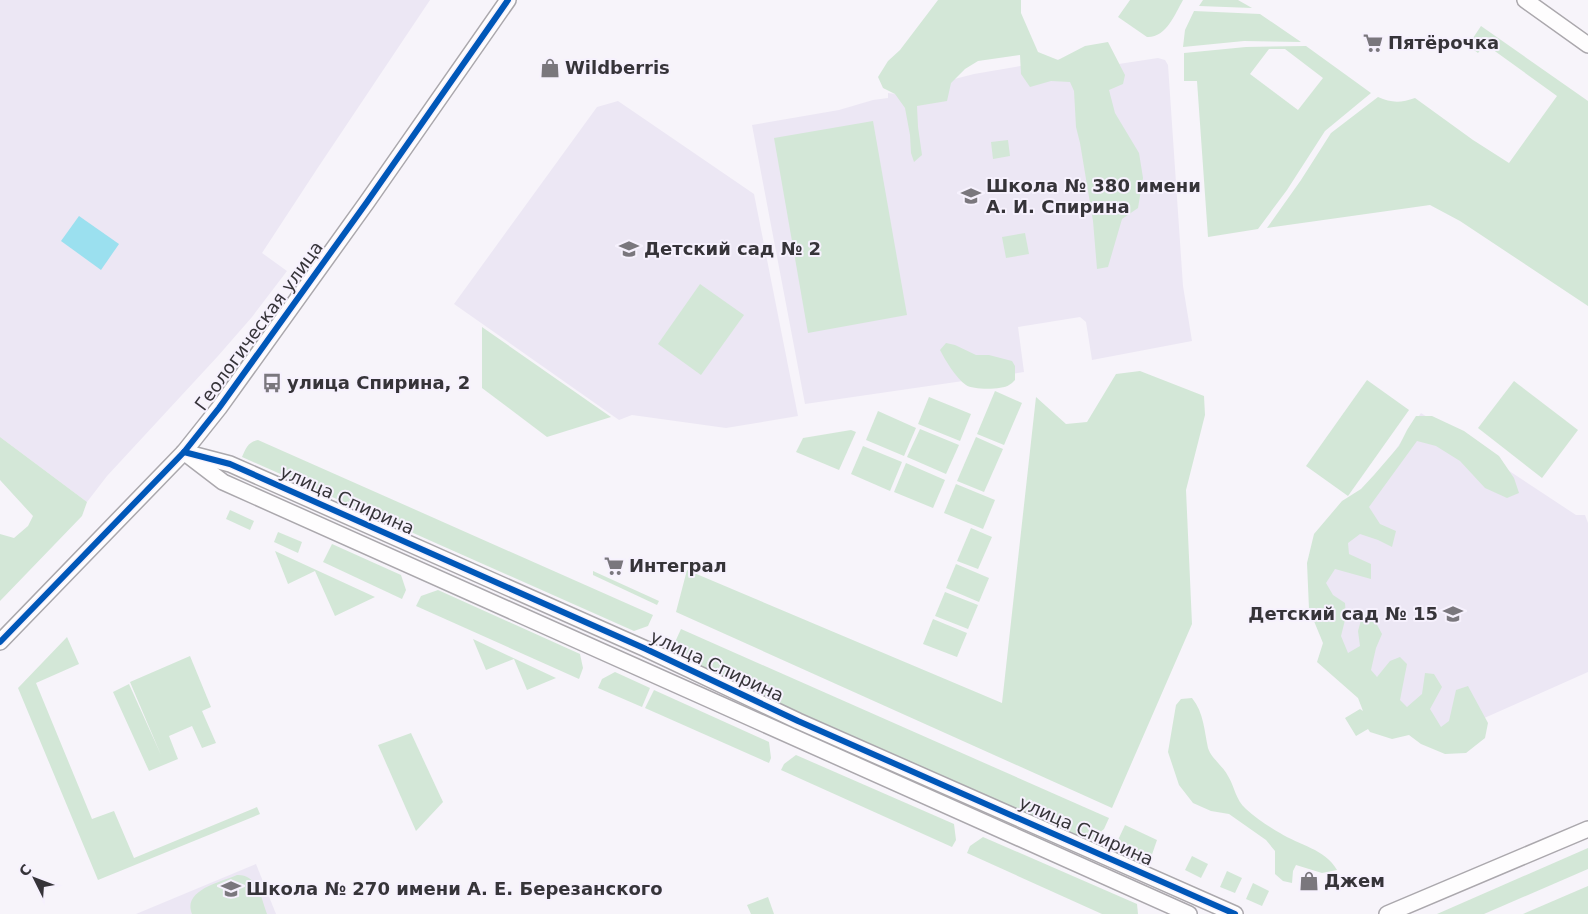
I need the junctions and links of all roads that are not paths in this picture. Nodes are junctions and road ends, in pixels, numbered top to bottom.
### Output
1 (508, 0) edge
2 (1534, 2) edge
3 (1588, 45) edge
4 (184, 452) junction
5 (0, 642) edge
6 (1588, 829) edge
7 (1189, 914) edge
8 (1235, 914) edge
9 (1387, 914) edge

1 - 4 street, Геологическая улица
2 - 3 street
4 - 5 street, Геологическая улица
4 - 7 street, улица Спирина
4 - 8 street, улица Спирина
6 - 9 street

